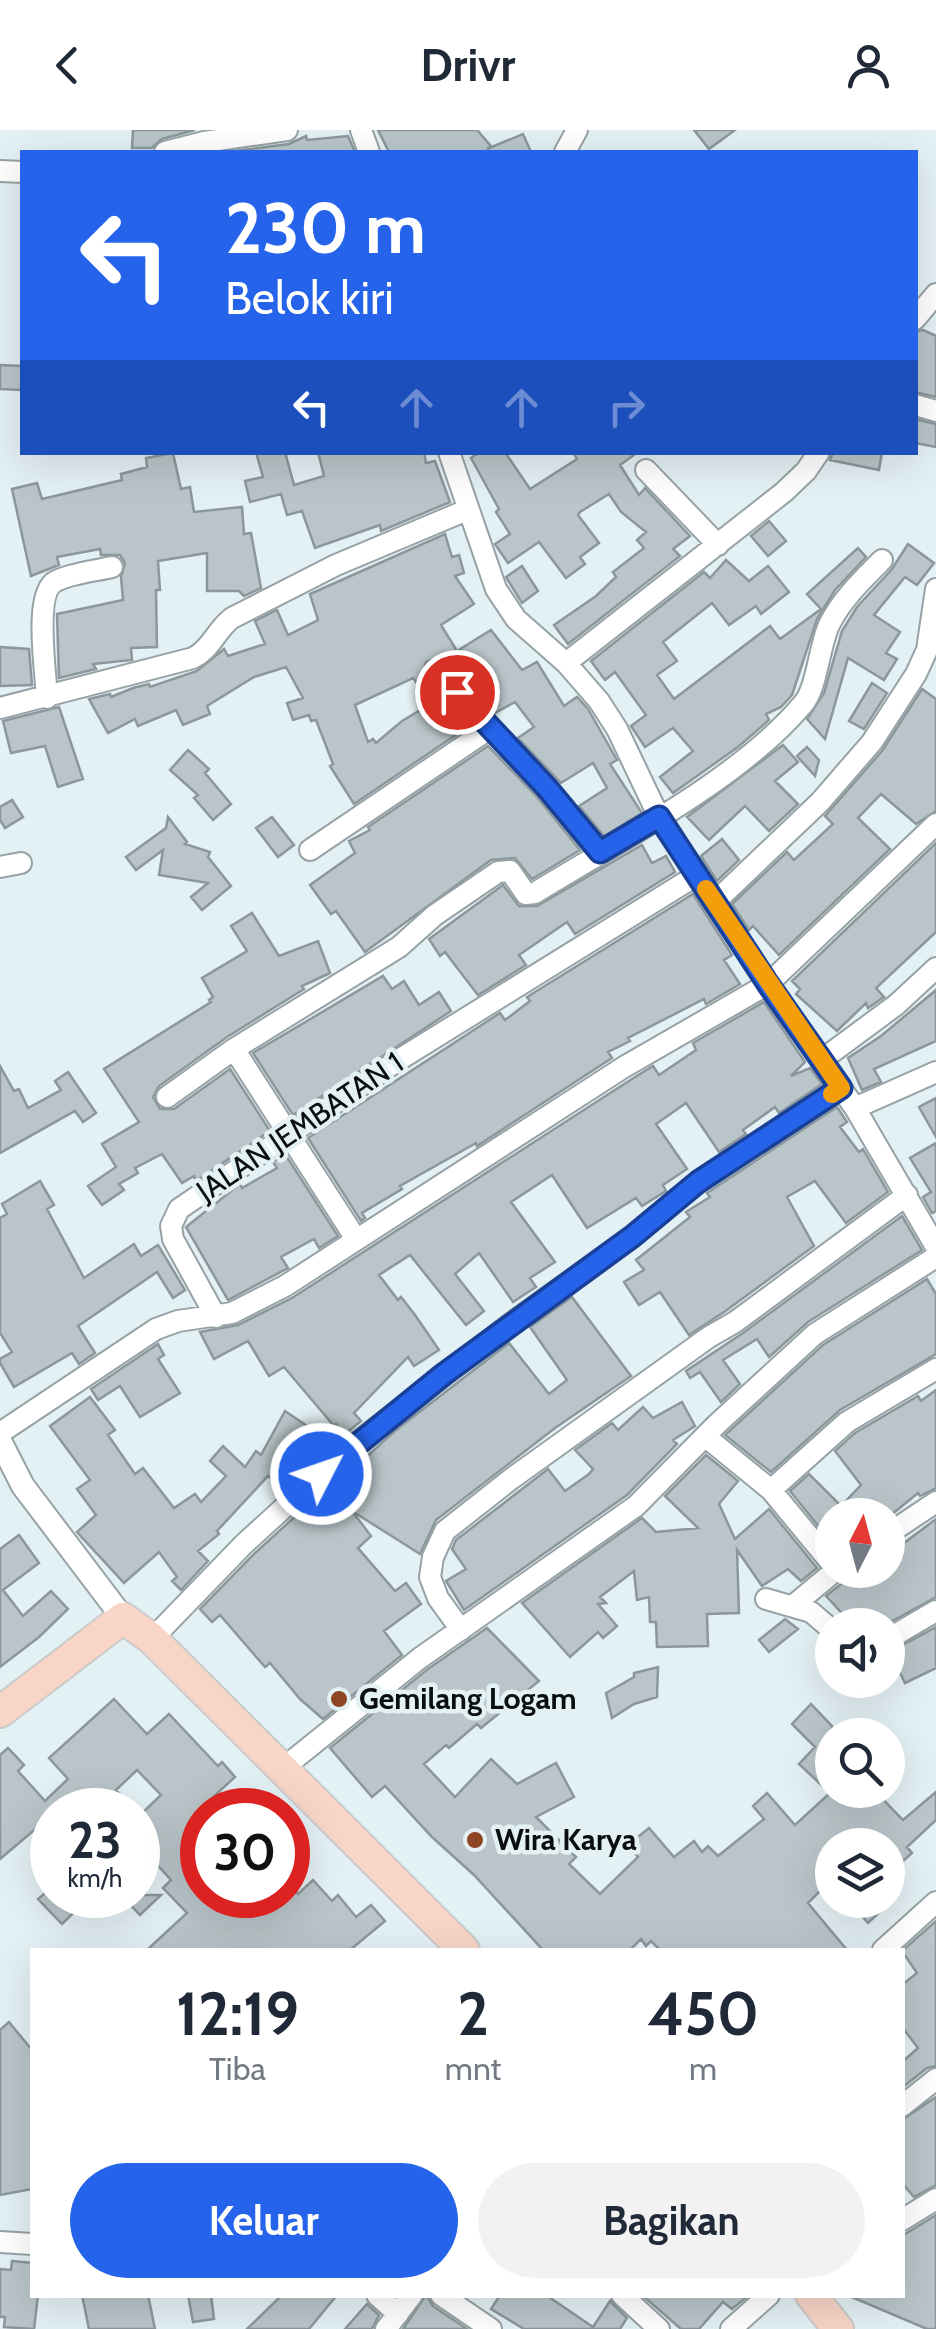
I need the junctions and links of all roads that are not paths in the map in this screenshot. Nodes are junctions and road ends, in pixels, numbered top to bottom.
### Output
1 (287, 130) edge
2 (173, 150) edge
3 (936, 294) edge
4 (918, 315) edge
5 (449, 455) edge
6 (817, 455) edge
7 (646, 470) dead end
8 (467, 510) junction
9 (718, 545) junction
10 (882, 560) dead end
11 (112, 566) dead end
12 (936, 589) edge
13 (566, 663) junction
14 (436, 671) dead end
15 (47, 698) junction
16 (0, 708) edge
17 (489, 730) junction
18 (659, 817) junction
19 (936, 824) edge
20 (310, 850) dead end
21 (600, 852) junction
22 (697, 875) junction
23 (715, 902) junction
24 (936, 968) edge
25 (768, 984) junction
26 (234, 1049) junction
27 (823, 1059) junction
28 (936, 1072) edge
29 (841, 1088) junction
30 (167, 1097) dead end
31 (855, 1108) junction
32 (288, 1133) junction
33 (907, 1195) junction
34 (356, 1239) junction
35 (936, 1247) edge
36 (936, 1256) edge
37 (216, 1317) junction
38 (936, 1369) edge
39 (0, 1433) edge
40 (706, 1437) junction
41 (0, 1441) edge
42 (771, 1490) junction
43 (936, 1502) edge
44 (905, 1523) edge
45 (815, 1544) edge
46 (815, 1585) edge
47 (766, 1599) dead end
48 (794, 1605) junction
49 (936, 1611) edge
50 (815, 1615) edge
51 (123, 1618) junction
52 (905, 1629) edge
53 (461, 1630) junction
54 (152, 1639) junction
55 (0, 1712) edge
56 (282, 1769) junction
57 (936, 1902) edge
58 (462, 1948) edge
59 (885, 1948) edge
60 (936, 2079) edge
61 (905, 2104) edge
62 (936, 2198) edge
63 (905, 2218) edge
64 (0, 2242) edge
65 (30, 2244) edge
66 (380, 2298) edge
67 (410, 2298) edge
68 (445, 2298) edge
69 (625, 2298) edge
70 (766, 2298) edge
71 (816, 2298) edge
72 (392, 2321) edge
73 (491, 2329) edge
74 (659, 2329) edge
75 (731, 2329) edge
76 (838, 2329) edge

1 - 2 street
3 - 4 street
5 - 8 street
6 - 9 street
7 - 9 street
8 - 13 street
8 - 15 street
9 - 13 street
10 - 18 street
11 - 15 street
12 - 23 street
13 - 18 street
14 - 17 street
15 - 16 street
17 - 20 street
17 - 21 street
18 - 21 street
18 - 22 street
19 - 25 street
21 - 26 street
22 - 23 street
22 - 32 street, JALAN JEMBATAN 1
23 - 25 street
24 - 27 street
25 - 27 street
25 - 34 street
26 - 30 street
26 - 32 street
27 - 29 street
28 - 31 street
29 - 31 street
29 - 54 street
31 - 33 street
32 - 34 street
32 - 37 street, JALAN JEMBATAN 1
33 - 35 street
33 - 53 street
34 - 37 street
36 - 40 street
37 - 39 street
38 - 42 street
40 - 42 street
40 - 53 street
41 - 51 street
42 - 45 street
43 - 44 street
46 - 48 street
47 - 48 street
48 - 50 street
49 - 52 street
51 - 54 main road
51 - 55 main road
53 - 56 street
54 - 56 main road
56 - 58 main road
57 - 59 street
60 - 61 street
62 - 63 street
64 - 65 street
66 - 72 street
67 - 72 street
68 - 73 street
69 - 74 street
70 - 75 street
71 - 76 main road

